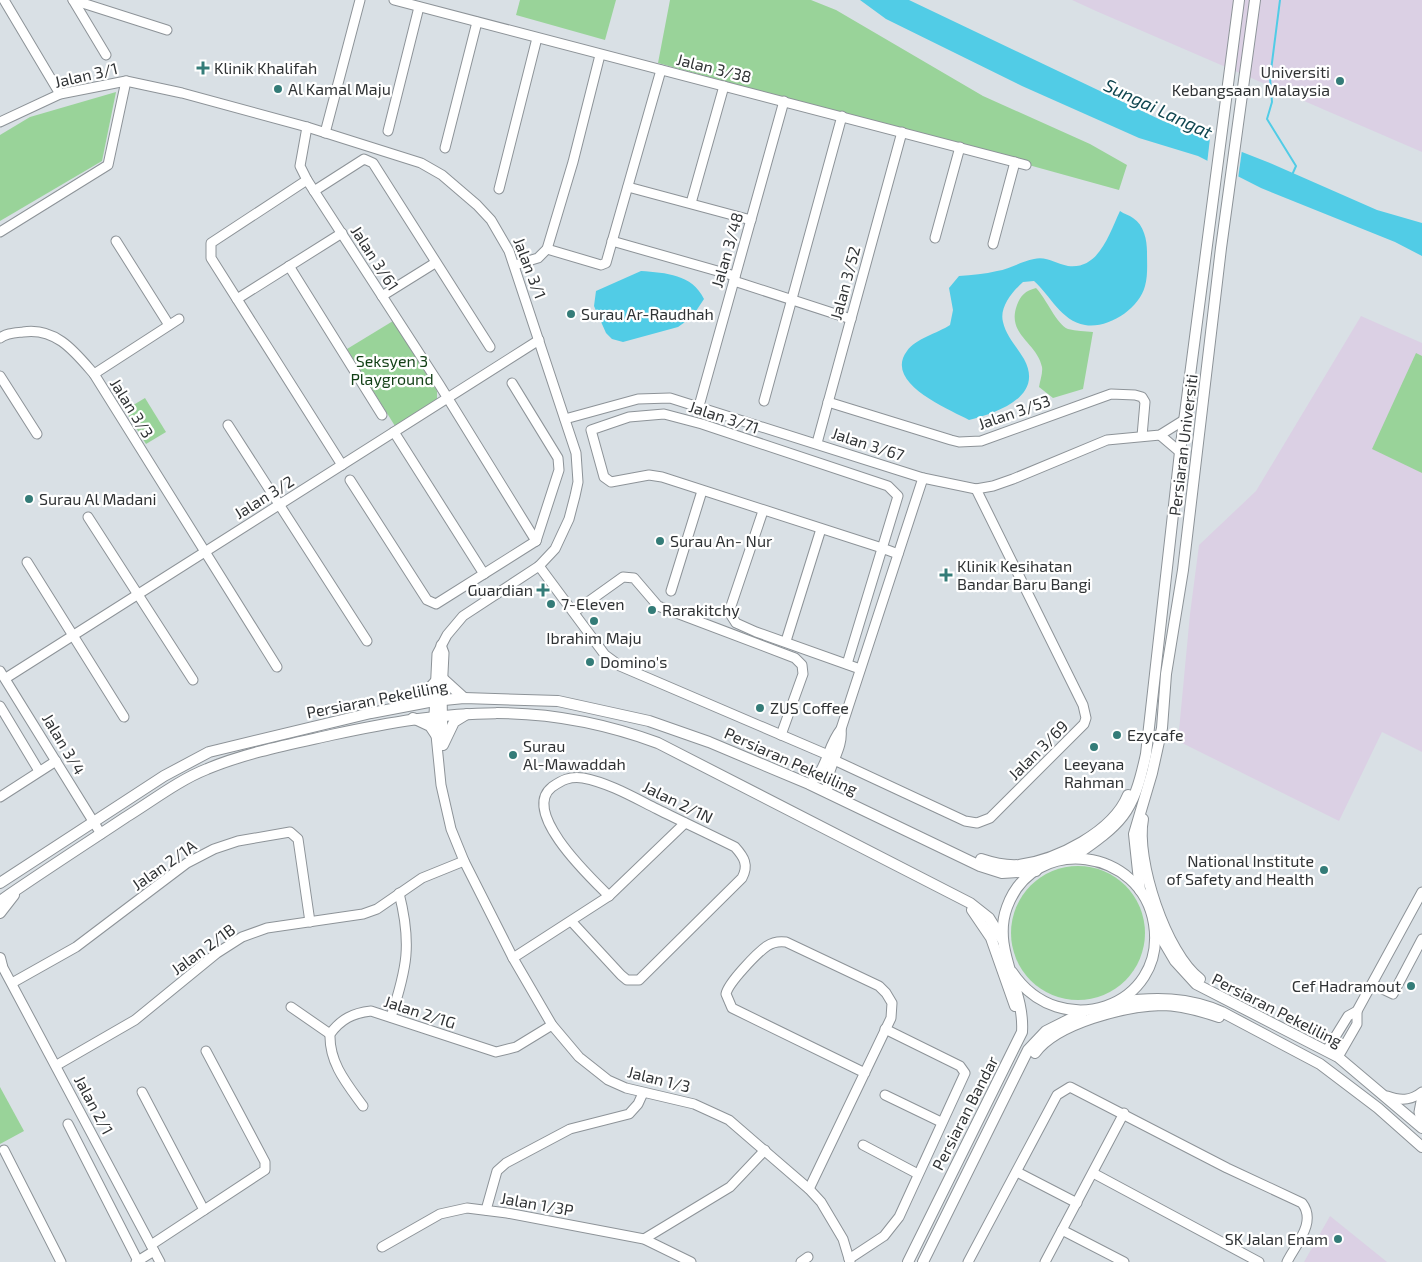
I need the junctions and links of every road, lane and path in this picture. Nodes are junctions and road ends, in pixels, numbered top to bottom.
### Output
1 (73, 0) edge
2 (360, 0) edge
3 (394, 0) edge
4 (1239, 0) edge
5 (1255, 0) edge
6 (5, 1) edge
7 (419, 7) junction
8 (477, 22) junction
9 (167, 30) dead end
10 (538, 38) junction
11 (106, 55) dead end
12 (600, 55) junction
13 (661, 70) junction
14 (126, 81) junction
15 (724, 86) junction
16 (60, 94) junction
17 (784, 102) junction
18 (842, 116) junction
19 (0, 122) edge
20 (307, 127) junction
21 (388, 131) dead end
22 (902, 132) junction
23 (325, 133) junction
24 (960, 147) junction
25 (445, 148) dead end
26 (1015, 162) junction
27 (1026, 165) dead end
28 (307, 180) junction
29 (628, 186) junction
30 (498, 189) dead end
31 (314, 191) junction
32 (691, 203) junction
33 (751, 220) junction
34 (0, 232) edge
35 (342, 233) junction
36 (935, 238) dead end
37 (612, 240) junction
38 (116, 241) dead end
39 (993, 244) dead end
40 (547, 249) junction
41 (435, 263) junction
42 (515, 265) junction
43 (289, 266) junction
44 (735, 279) junction
45 (382, 296) junction
46 (237, 299) junction
47 (792, 300) junction
48 (179, 319) dead end
49 (851, 319) junction
50 (169, 325) junction
51 (0, 338) edge
52 (539, 340) junction
53 (490, 347) dead end
54 (94, 374) junction
55 (0, 376) edge
56 (512, 384) dead end
57 (448, 398) junction
58 (764, 401) dead end
59 (828, 402) junction
60 (699, 406) junction
61 (382, 415) dead end
62 (565, 419) junction
63 (1184, 420) junction
64 (228, 425) dead end
65 (394, 432) junction
66 (37, 434) dead end
67 (1160, 435) junction
68 (1142, 436) junction
69 (817, 443) junction
70 (1180, 452) junction
71 (342, 465) junction
72 (923, 478) junction
73 (350, 480) dead end
74 (976, 488) junction
75 (702, 491) junction
76 (279, 505) junction
77 (763, 510) junction
78 (88, 516) dead end
79 (821, 529) junction
80 (536, 541) junction
81 (882, 548) junction
82 (204, 552) junction
83 (898, 554) junction
84 (27, 562) dead end
85 (539, 566) junction
86 (484, 574) junction
87 (671, 591) dead end
88 (138, 594) junction
89 (574, 612) junction
90 (73, 636) junction
91 (366, 641) dead end
92 (786, 641) junction
93 (846, 664) junction
94 (277, 667) dead end
95 (860, 669) junction
96 (3, 674) edge
97 (193, 680) dead end
98 (438, 680) junction
99 (464, 698) junction
100 (438, 700) junction
101 (414, 704) junction
102 (0, 706) edge
103 (467, 713) junction
104 (438, 715) junction
105 (124, 717) dead end
106 (413, 718) junction
107 (1150, 721) junction
108 (1162, 728) junction
109 (436, 735) junction
110 (781, 735) junction
111 (444, 745) junction
112 (831, 757) junction
113 (56, 761) junction
114 (39, 771) junction
115 (809, 784) junction
116 (443, 790) junction
117 (828, 793) junction
118 (0, 797) edge
119 (94, 822) junction
120 (685, 823) junction
121 (101, 834) junction
122 (963, 858) junction
123 (1072, 858) junction
124 (464, 861) junction
125 (1036, 871) junction
126 (30, 880) junction
127 (0, 884) edge
128 (1140, 890) junction
129 (1422, 892) edge
130 (399, 893) junction
131 (952, 893) junction
132 (609, 896) junction
133 (0, 900) edge
134 (0, 913) edge
135 (310, 922) junction
136 (572, 922) junction
137 (1154, 927) junction
138 (1002, 939) junction
139 (1422, 939) edge
140 (1419, 952) edge
141 (513, 958) junction
142 (1, 962) edge
143 (1012, 972) junction
144 (12, 983) junction
145 (1372, 984) junction
146 (1114, 1002) junction
147 (1234, 1003) junction
148 (291, 1007) dead end
149 (1085, 1011) junction
150 (1357, 1011) junction
151 (391, 1017) junction
152 (552, 1025) junction
153 (886, 1029) junction
154 (1255, 1030) junction
155 (330, 1034) junction
156 (1327, 1050) junction
157 (206, 1051) dead end
158 (1338, 1057) junction
159 (56, 1065) junction
160 (865, 1073) junction
161 (999, 1079) junction
162 (1013, 1081) junction
163 (142, 1092) dead end
164 (1422, 1092) edge
165 (643, 1093) junction
166 (886, 1095) dead end
167 (1384, 1096) junction
168 (1422, 1096) edge
169 (363, 1106) dead end
170 (1124, 1113) junction
171 (941, 1122) junction
172 (68, 1124) dead end
173 (1422, 1124) edge
174 (1422, 1128) edge
175 (863, 1146) dead end
176 (1422, 1147) edge
177 (4, 1150) dead end
178 (765, 1150) junction
179 (1017, 1172) junction
180 (1093, 1173) junction
181 (918, 1174) junction
182 (809, 1188) junction
183 (1076, 1203) junction
184 (204, 1210) junction
185 (486, 1210) junction
186 (1062, 1230) junction
187 (644, 1239) junction
188 (153, 1248) junction
189 (382, 1248) dead end
190 (137, 1261) edge
191 (850, 1261) edge
192 (61, 1262) edge
193 (160, 1262) edge
194 (691, 1262) edge
195 (908, 1262) edge
196 (922, 1262) edge
197 (968, 1262) edge
198 (1046, 1262) edge
199 (1124, 1262) edge
200 (1259, 1262) edge
201 (1287, 1262) edge

1 - 9 street
1 - 11 street
2 - 23 street
3 - 7 street, Jalan 3/38
4 - 63 main road, Persiaran Universiti
5 - 108 main road, Persiaran Universiti
6 - 16 street
7 - 8 street, Jalan 3/38
7 - 21 street
8 - 10 street, Jalan 3/38
8 - 25 street
10 - 12 street, Jalan 3/38
10 - 30 street
12 - 13 street, Jalan 3/38
12 - 40 street
13 - 15 street, Jalan 3/38
13 - 29 street
14 - 16 street, Jalan 3/1
14 - 20 street, Jalan 3/1
14 - 34 street
15 - 17 street, Jalan 3/38
15 - 32 street
16 - 19 street, Jalan 3/1
17 - 18 street, Jalan 3/38
17 - 33 street, Jalan 3/48
18 - 22 street, Jalan 3/38
18 - 47 street
20 - 23 street, Jalan 3/1
20 - 28 street, Jalan 3/61
22 - 24 street, Jalan 3/38
22 - 49 street, Jalan 3/52
23 - 42 street, Jalan 3/1
24 - 26 street, Jalan 3/38
24 - 36 street
26 - 27 street, Jalan 3/38
26 - 39 street
28 - 31 street, Jalan 3/61
28 - 46 street
29 - 32 street
29 - 37 street
31 - 35 street, Jalan 3/61
31 - 41 street
32 - 33 street
33 - 44 street, Jalan 3/48
35 - 43 street
35 - 45 street, Jalan 3/61
37 - 40 street
37 - 44 street
38 - 50 street
40 - 42 street
41 - 45 street
41 - 53 street
42 - 52 street, Jalan 3/1
43 - 46 street
43 - 61 street
44 - 47 street
44 - 60 street, Jalan 3/48
45 - 57 street, Jalan 3/61
46 - 71 street
47 - 49 street
47 - 58 street
48 - 50 street
49 - 59 street, Jalan 3/52
50 - 54 street
51 - 54 street, Jalan 3/3
52 - 57 street, Jalan 3/2
52 - 62 street, Jalan 3/1
54 - 82 street, Jalan 3/3
55 - 66 street
56 - 80 street
57 - 65 street, Jalan 3/2
57 - 80 street, Jalan 3/61
59 - 68 street, Jalan 3/53
59 - 69 street, Jalan 3/52
60 - 62 street, Jalan 3/67
60 - 69 street, Jalan 3/67
62 - 85 street, Jalan 3/1
63 - 67 street
63 - 70 main road, Persiaran Universiti
64 - 76 street
65 - 71 street, Jalan 3/2
65 - 86 street
67 - 68 street, Jalan 3/67
67 - 70 street
68 - 74 street, Jalan 3/67
69 - 72 street, Jalan 3/67
70 - 107 main road, Persiaran Universiti
71 - 76 street, Jalan 3/2
72 - 74 street, Jalan 3/67
72 - 83 street
73 - 86 street
74 - 112 street, Jalan 3/69
75 - 77 street
75 - 81 street, Jalan 3/71
75 - 87 street
76 - 82 street, Jalan 3/2
76 - 91 street
77 - 79 street
77 - 92 street
78 - 88 street
79 - 81 street
79 - 92 street
80 - 86 street
81 - 83 street
81 - 93 street
82 - 88 street, Jalan 3/2
82 - 94 street, Jalan 3/3
83 - 95 street
84 - 90 street
85 - 89 street, Jalan 3/69
85 - 98 street, Jalan 3/1
88 - 90 street, Jalan 3/2
88 - 97 street
89 - 110 street, Jalan 3/69
89 - 110 street
90 - 96 street, Jalan 3/2
90 - 105 street
92 - 93 street
93 - 95 street
95 - 112 street
96 - 113 street, Jalan 3/4
98 - 99 main road
98 - 100 street, Jalan 3/1
98 - 101 main road
99 - 100 main road, Persiaran Pekeliling
99 - 115 main road, Persiaran Pekeliling
100 - 101 main road, Persiaran Pekeliling
100 - 104 street, Jalan 3/1
101 - 119 main road, Persiaran Pekeliling
102 - 114 street
103 - 104 main road, Persiaran Pekeliling
103 - 111 main road
103 - 131 main road, Persiaran Pekeliling
104 - 106 main road, Persiaran Pekeliling
104 - 109 street, Jalan 1/3
104 - 111 street, Jalan 1/3
106 - 109 main road
106 - 121 main road, Persiaran Pekeliling
107 - 122 main road
107 - 123 main road, Persiaran Universiti
108 - 128 main road, Persiaran Universiti
108 - 147 main road
109 - 116 street, Jalan 1/3
110 - 112 street, Jalan 3/69
111 - 116 street, Jalan 1/3
112 - 115 street
112 - 117 street
113 - 114 street
113 - 119 street, Jalan 3/4
114 - 118 street
115 - 117 main road, Persiaran Pekeliling
116 - 124 street, Jalan 1/3
117 - 122 main road, Persiaran Pekeliling
119 - 121 street, Jalan 3/4
119 - 127 main road, Persiaran Pekeliling
120 - 132 street
120 - 132 street, Jalan 2/1N
120 - 136 street, Jalan 2/1N
121 - 126 main road, Persiaran Pekeliling
122 - 125 main road, Persiaran Pekeliling
123 - 125 main road
123 - 128 main road
124 - 130 street, Jalan 2/1B
124 - 141 street, Jalan 1/3
125 - 138 main road
126 - 133 main road, Persiaran Pekeliling
126 - 134 main road
128 - 137 main road
129 - 145 street
130 - 135 street, Jalan 2/1B
130 - 151 street
131 - 138 main road, Persiaran Pekeliling
131 - 161 main road
132 - 136 street
135 - 144 street, Jalan 2/1A
135 - 159 street, Jalan 2/1B
136 - 141 street
137 - 146 main road
137 - 147 main road, Persiaran Pekeliling
138 - 143 main road
139 - 140 street
140 - 145 street
141 - 152 street, Jalan 1/3
142 - 144 street, Jalan 2/1
143 - 149 main road
143 - 161 main road, Persiaran Bandar
144 - 159 street, Jalan 2/1
145 - 150 street
146 - 149 main road
146 - 154 main road, Persiaran Pekeliling
147 - 156 main road, Persiaran Pekeliling
148 - 155 street
149 - 162 main road, Persiaran Bandar
150 - 156 street
150 - 158 street
151 - 152 street, Jalan 2/1G
151 - 155 street, Jalan 2/1G
152 - 165 street, Jalan 1/3
153 - 160 street
153 - 160 street
153 - 171 street
154 - 162 main road
154 - 176 main road, Persiaran Pekeliling
155 - 169 street
156 - 158 main road, Persiaran Pekeliling
157 - 184 street
158 - 167 main road, Persiaran Pekeliling
159 - 188 street, Jalan 2/1
160 - 182 street
161 - 195 main road, Persiaran Bandar
162 - 196 main road, Persiaran Bandar
163 - 184 street
164 - 167 street
165 - 178 street, Jalan 1/3
165 - 185 street
166 - 171 street
167 - 174 main road, Persiaran Pekeliling
168 - 173 street
170 - 179 street
170 - 180 street
170 - 201 street
171 - 181 street
172 - 190 street
175 - 181 street
177 - 192 street
178 - 182 street, Jalan 1/3
178 - 187 street
179 - 183 street
179 - 197 street
180 - 183 street
180 - 200 street
181 - 191 street
182 - 191 street, Jalan 1/3
183 - 186 street
184 - 188 street
185 - 187 street, Jalan 1/3P
185 - 189 street, Jalan 1/3P
186 - 198 street
186 - 199 street
187 - 194 street, Jalan 1/3P
188 - 190 street
188 - 193 street, Jalan 2/1

